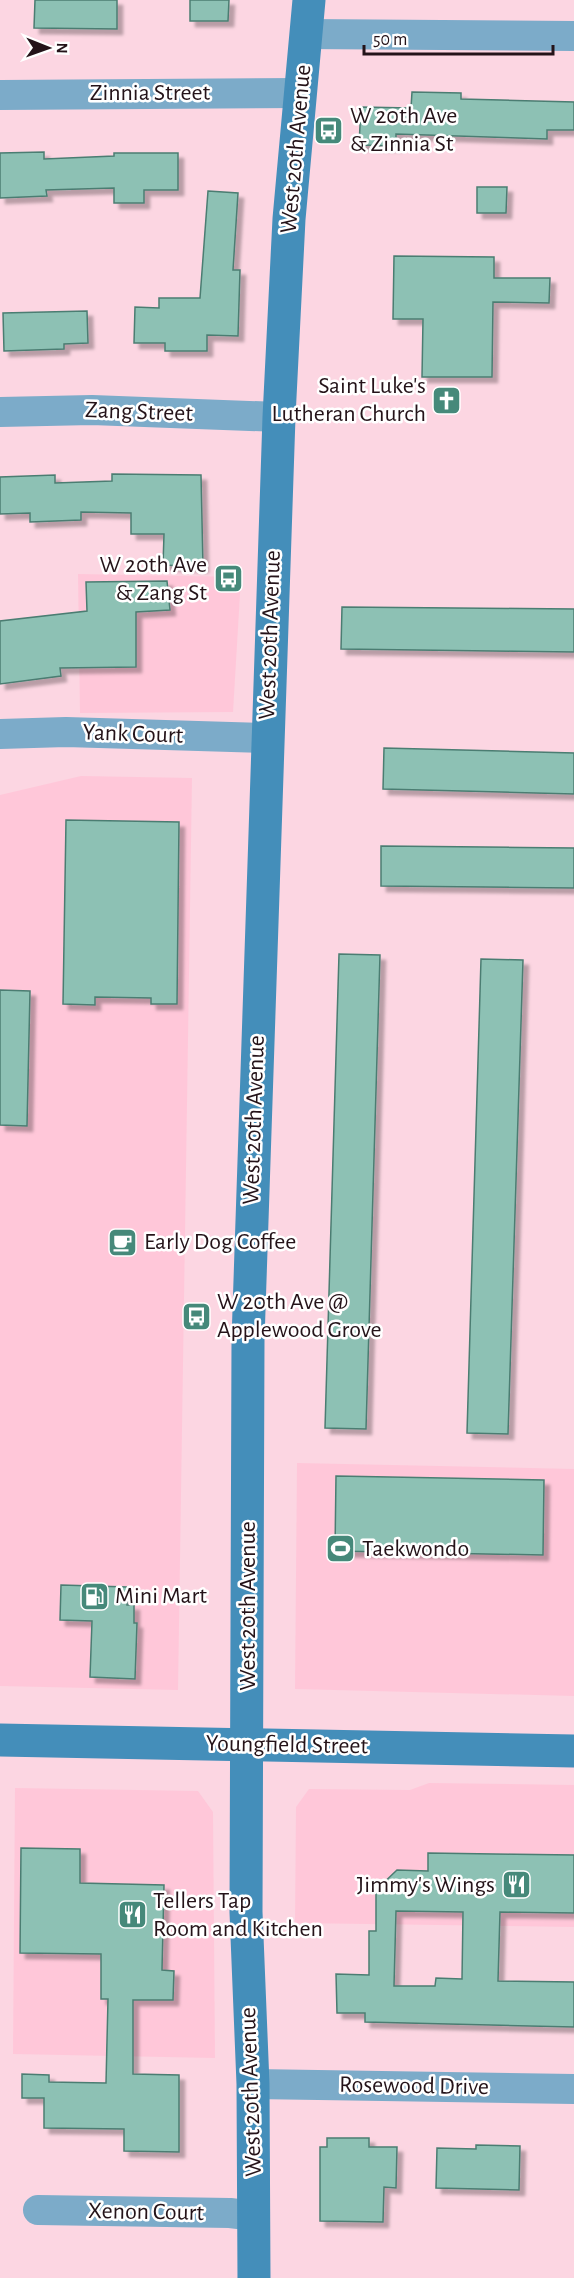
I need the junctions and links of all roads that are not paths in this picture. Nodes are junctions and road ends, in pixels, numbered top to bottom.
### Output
1 (309, 0) edge
2 (306, 34) junction
3 (574, 36) edge
4 (301, 93) junction
5 (0, 95) edge
6 (0, 412) edge
7 (279, 417) junction
8 (0, 734) edge
9 (266, 738) junction
10 (0, 1740) edge
11 (248, 1744) junction
12 (574, 1751) edge
13 (253, 2084) junction
14 (574, 2089) edge
15 (38, 2210) dead end
16 (255, 2216) junction
17 (254, 2278) edge

1 - 2 street, West 20th Avenue
2 - 3 street
2 - 4 street, West 20th Avenue
4 - 5 street, Zinnia Street
4 - 7 street, West 20th Avenue
6 - 7 street, Zang Street
7 - 9 street, West 20th Avenue
8 - 9 street, Yank Court
9 - 11 street, West 20th Avenue
10 - 11 street, Youngfield Street
11 - 12 street, Youngfield Street
11 - 13 street, West 20th Avenue
13 - 14 street, Rosewood Drive
13 - 16 street, West 20th Avenue
15 - 16 street, Xenon Court
16 - 17 street, West 20th Avenue

